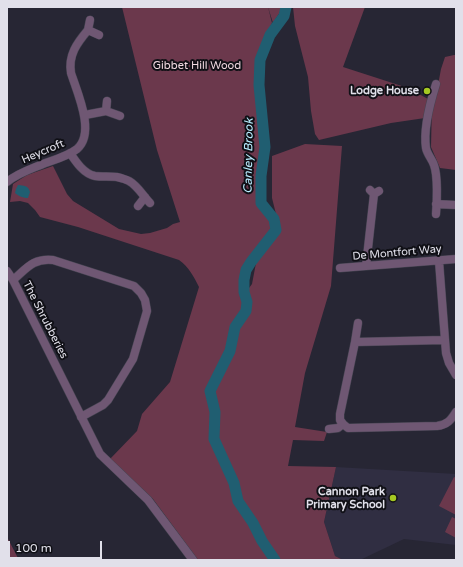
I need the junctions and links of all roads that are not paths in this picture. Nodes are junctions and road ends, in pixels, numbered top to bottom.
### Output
1 (90, 20) dead end
2 (88, 30) junction
3 (99, 35) dead end
4 (436, 84) dead end
5 (107, 101) dead end
6 (106, 111) junction
7 (85, 115) junction
8 (120, 116) dead end
9 (70, 153) junction
10 (7, 182) edge
11 (374, 192) dead end
12 (436, 204) junction
13 (456, 205) edge
14 (138, 206) dead end
15 (436, 214) dead end
16 (456, 259) edge
17 (439, 261) junction
18 (366, 266) junction
19 (340, 268) dead end
20 (7, 271) edge
21 (13, 280) junction
22 (358, 323) dead end
23 (444, 340) junction
24 (355, 342) junction
25 (456, 375) edge
26 (456, 412) edge
27 (81, 417) junction
28 (343, 424) junction
29 (329, 429) dead end
30 (193, 560) edge

1 - 2 street, Heycroft
2 - 3 street
2 - 7 street, Heycroft
4 - 12 street
5 - 6 street
6 - 7 street
6 - 8 street
7 - 9 street, Heycroft
9 - 10 street, Heycroft
9 - 14 street
11 - 18 street
12 - 13 street
12 - 15 street
16 - 17 street, De Montfort Way
17 - 18 street, De Montfort Way
17 - 23 street
18 - 19 street, De Montfort Way
20 - 21 street
21 - 27 street, The Shrubberies
21 - 27 street, The Shrubberies
22 - 24 street
23 - 24 street
23 - 25 street
24 - 28 street
26 - 28 street
27 - 30 street, The Shrubberies
28 - 29 street

